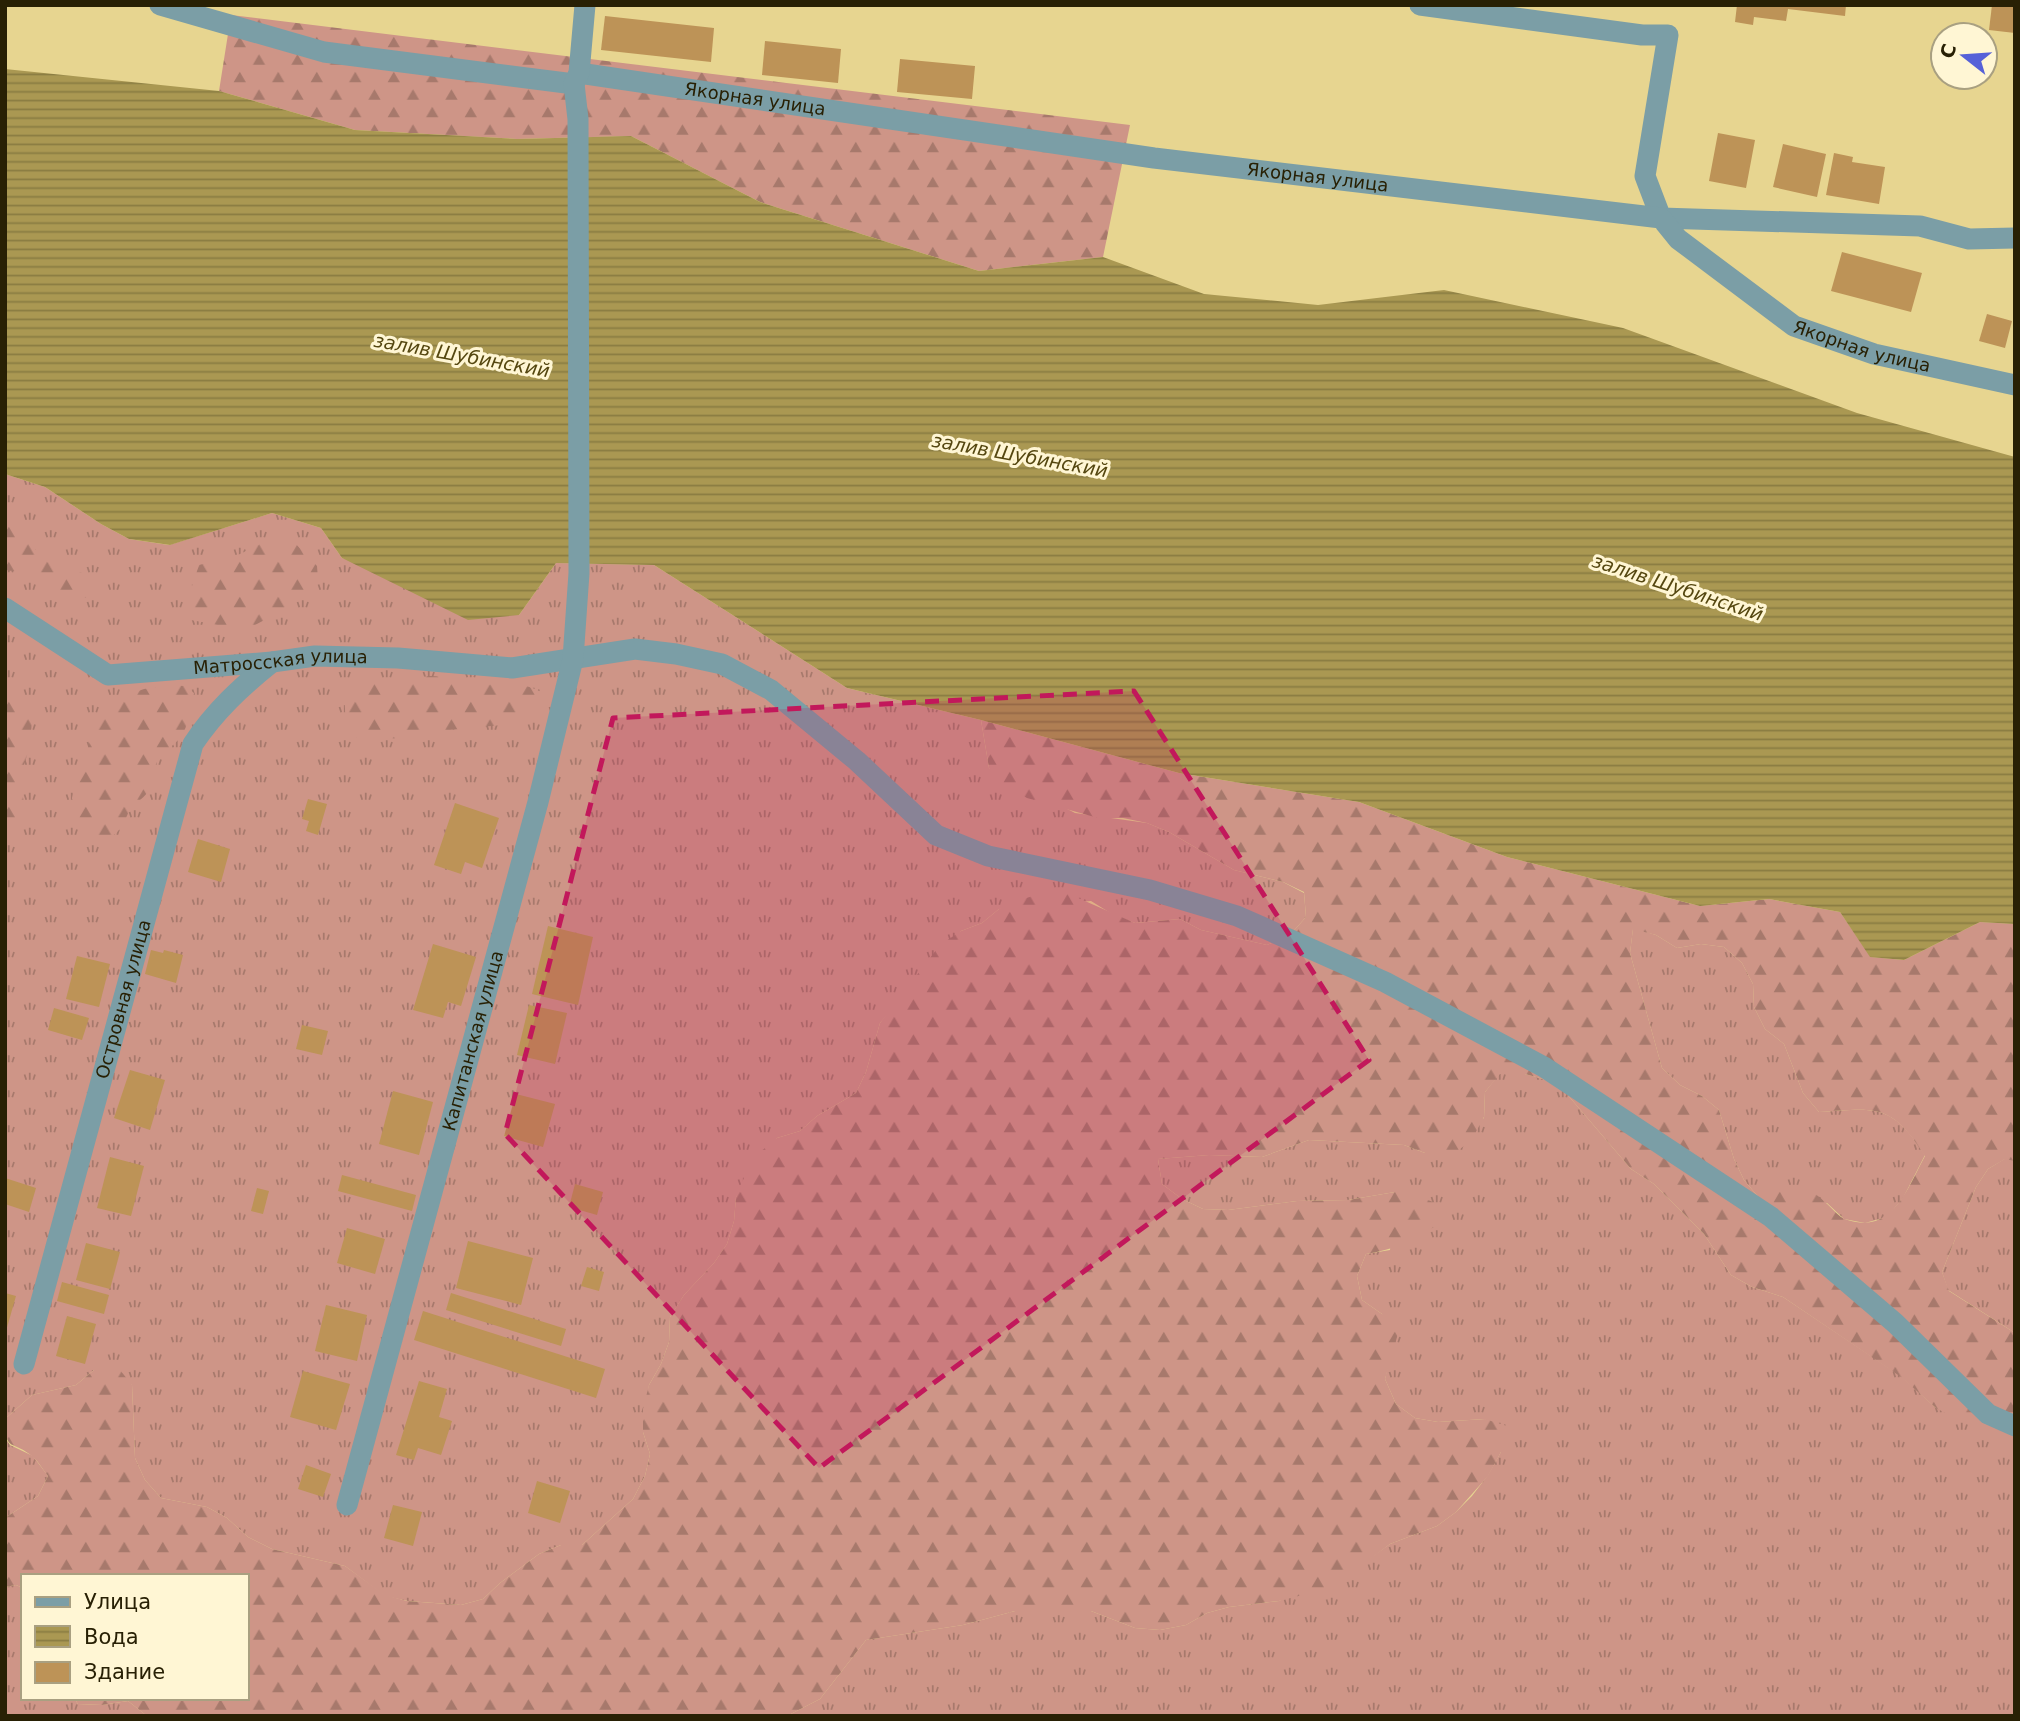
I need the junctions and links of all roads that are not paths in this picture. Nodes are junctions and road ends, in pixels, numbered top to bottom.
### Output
1 (160, 5) edge
2 (585, 5) edge
3 (1420, 5) edge
4 (577, 78) junction
5 (1661, 218) junction
6 (2015, 238) edge
7 (2015, 385) edge
8 (5, 608) edge
9 (573, 659) junction
10 (272, 662) junction
11 (24, 1364) dead end
12 (2015, 1426) edge
13 (347, 1504) dead end

1 - 4 street, Якорная улица
2 - 4 street, Капитанская улица
3 - 5 street
4 - 5 street, Якорная улица
4 - 9 street, Капитанская улица
5 - 6 street
5 - 7 street, Якорная улица
8 - 10 street, Матросская улица
9 - 10 street, Матросская улица
9 - 12 street, Матросская улица
9 - 13 street, Капитанская улица
10 - 11 street, Островная улица

